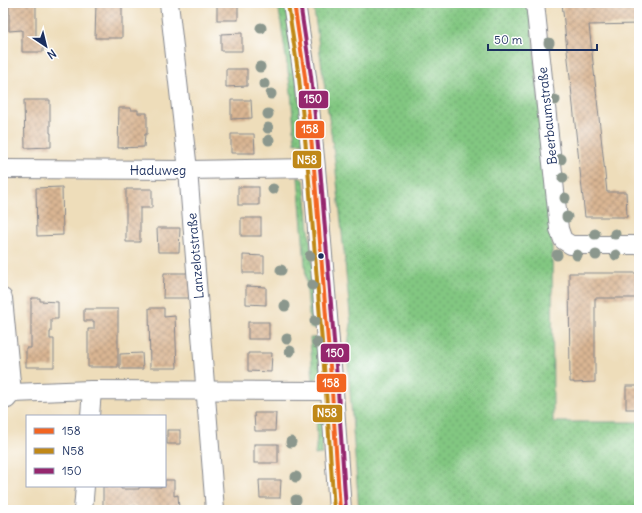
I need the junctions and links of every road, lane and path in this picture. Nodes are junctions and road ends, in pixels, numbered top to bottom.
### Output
1 (169, 3) edge
2 (294, 3) edge
3 (535, 3) edge
4 (314, 168) junction
5 (3, 169) edge
6 (188, 170) junction
7 (639, 244) edge
8 (3, 298) edge
9 (92, 390) junction
10 (206, 390) junction
11 (332, 391) junction
12 (8, 396) edge
13 (90, 415) edge
14 (85, 487) edge
15 (83, 510) edge
16 (215, 510) edge
17 (340, 510) edge

1 - 6 street, Lanzelotstraße
2 - 4 main road
3 - 7 street, Beerbaumstraße
4 - 6 street, Haduweg
4 - 11 main road
5 - 6 street, Haduweg
6 - 10 street, Lanzelotstraße
8 - 12 street
9 - 10 street
9 - 12 street
9 - 13 street
10 - 11 street
10 - 16 street, Lanzelotstraße
11 - 17 main road
14 - 15 street

